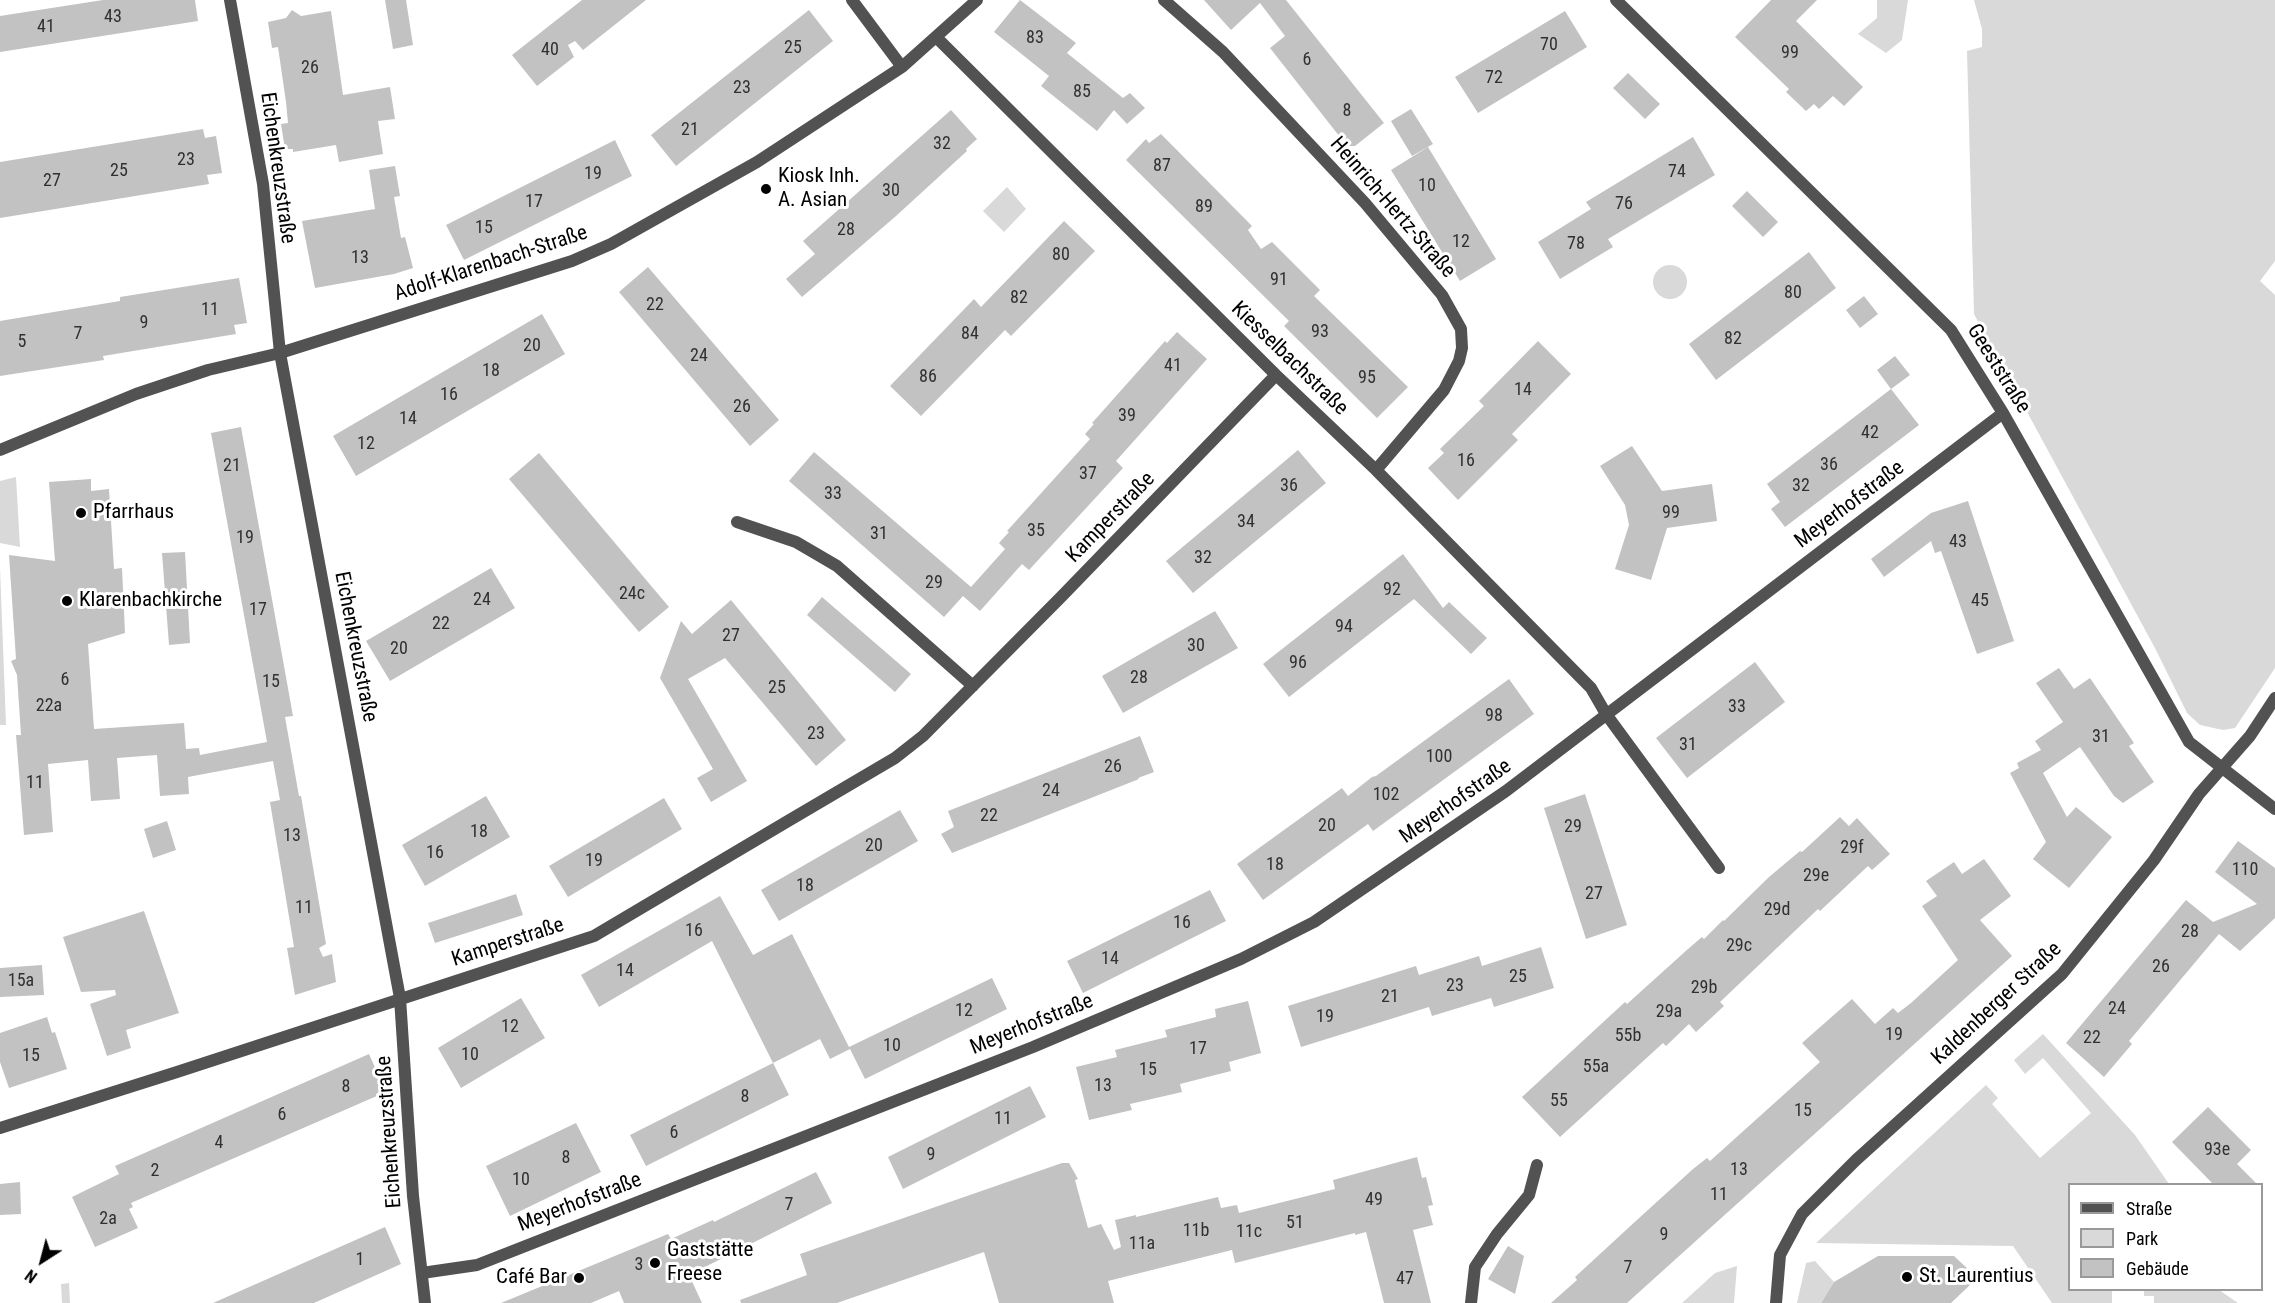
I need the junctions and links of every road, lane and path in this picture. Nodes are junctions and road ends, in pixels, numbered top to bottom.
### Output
1 (231, 0) edge
2 (852, 0) edge
3 (977, 0) edge
4 (1164, 0) edge
5 (1616, 0) edge
6 (937, 38) junction
7 (902, 68) junction
8 (280, 353) junction
9 (1276, 375) junction
10 (2003, 413) junction
11 (0, 450) edge
12 (1376, 470) junction
13 (738, 522) dead end
14 (973, 686) junction
15 (2275, 698) edge
16 (1606, 714) junction
17 (2222, 768) junction
18 (2275, 809) edge
19 (1719, 868) dead end
20 (400, 998) junction
21 (0, 1128) edge
22 (1537, 1165) dead end
23 (422, 1273) junction
24 (425, 1303) edge
25 (1471, 1303) edge
26 (1776, 1303) edge

1 - 8 street, Eichenkreuzstraße
2 - 7 street
3 - 6 street, Adolf-Klarenbach-Straße
4 - 12 street, Heinrich-Hertz-Straße
5 - 10 street, Geeststraße
6 - 7 street, Adolf-Klarenbach-Straße
6 - 9 street, Kiesselbachstraße
7 - 8 street, Adolf-Klarenbach-Straße
8 - 11 street, Adolf-Klarenbach-Straße
8 - 20 street, Eichenkreuzstraße
9 - 12 street, Kiesselbachstraße
9 - 14 street, Kamperstraße
10 - 16 street, Meyerhofstraße
10 - 17 street, Geeststraße
12 - 16 street, Kiesselbachstraße
13 - 14 street
14 - 20 street, Kamperstraße
15 - 17 street, Kaldenberger Straße
16 - 19 street
16 - 23 street, Meyerhofstraße
17 - 18 street, Geeststraße
17 - 26 street, Kaldenberger Straße
20 - 21 street, Kamperstraße
20 - 23 street, Eichenkreuzstraße
22 - 25 street
23 - 24 street, Eichenkreuzstraße

